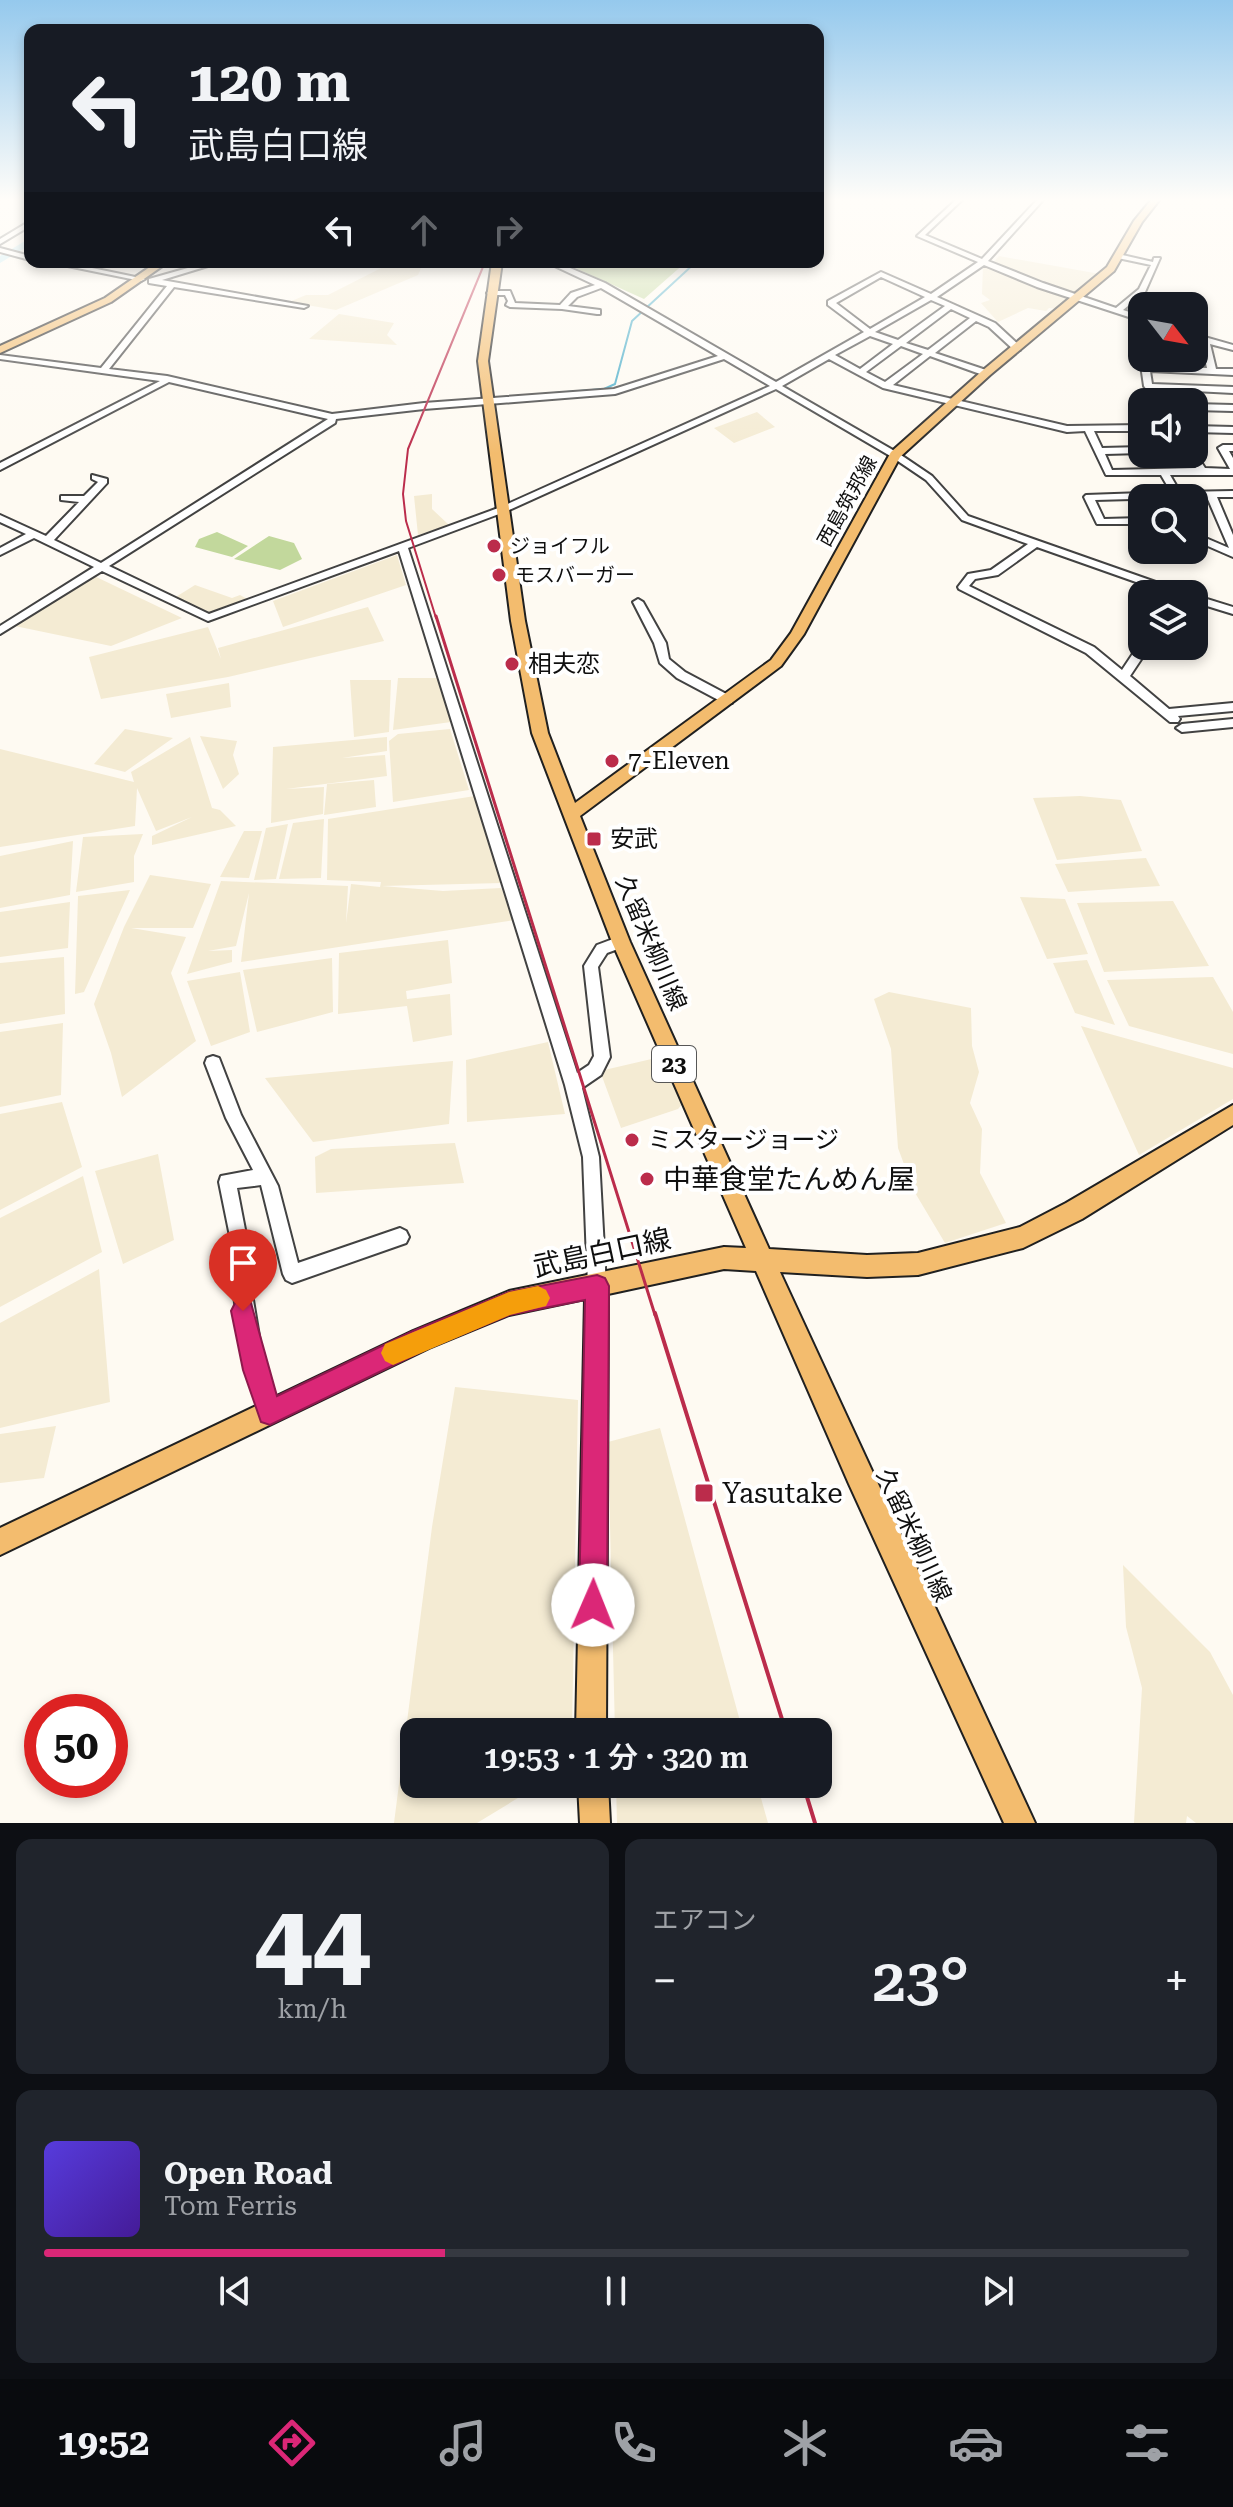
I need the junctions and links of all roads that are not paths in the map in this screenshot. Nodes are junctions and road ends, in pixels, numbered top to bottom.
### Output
1 (137, 284) edge
2 (172, 284) joint
3 (493, 284) edge
4 (864, 284) edge
5 (903, 284) edge
6 (950, 284) edge
7 (1041, 284) edge
8 (1092, 284) edge
9 (1145, 284) edge
10 (602, 285) joint
11 (491, 293) junction
12 (931, 297) junction
13 (1077, 298) junction
14 (304, 306) dead end
15 (950, 306) junction
16 (562, 307) junction
17 (1117, 311) junction
18 (597, 312) dead end
19 (1128, 315) edge
20 (975, 318) junction
21 (870, 333) junction
22 (1208, 340) edge
23 (898, 342) junction
24 (1017, 348) junction
25 (1233, 348) edge
26 (0, 350) edge
27 (929, 353) junction
28 (1208, 353) edge
29 (725, 356) junction
30 (830, 356) junction
31 (0, 357) edge
32 (104, 369) junction
33 (1208, 371) edge
34 (1212, 371) junction
35 (1146, 372) edge
36 (1233, 372) edge
37 (859, 373) junction
38 (986, 373) junction
39 (167, 379) junction
40 (776, 386) junction
41 (886, 386) junction
42 (1148, 386) joint
43 (1233, 390) edge
44 (487, 400) junction
45 (953, 402) junction
46 (1208, 407) edge
47 (1233, 408) edge
48 (332, 417) junction
49 (1128, 429) edge
50 (1089, 430) junction
51 (1208, 430) edge
52 (1213, 430) junction
53 (1233, 430) edge
54 (1228, 448) edge
55 (1128, 450) edge
56 (1098, 451) junction
57 (895, 455) junction
58 (0, 467) edge
59 (1200, 468) edge
60 (1233, 470) edge
61 (1202, 471) junction
62 (1164, 472) junction
63 (95, 477) dead end
64 (1170, 484) edge
65 (1233, 494) edge
66 (1208, 495) edge
67 (1211, 495) junction
68 (1128, 497) edge
69 (64, 498) dead end
70 (86, 499) junction
71 (504, 509) junction
72 (0, 518) edge
73 (1128, 521) edge
74 (35, 534) junction
75 (48, 540) junction
76 (1037, 542) junction
77 (1208, 542) edge
78 (403, 547) junction
79 (1233, 547) edge
80 (0, 552) edge
81 (1233, 554) edge
82 (102, 567) junction
83 (1142, 580) edge
84 (638, 602) dead end
85 (1208, 603) edge
86 (1233, 611) edge
87 (0, 631) edge
88 (1135, 660) edge
89 (1124, 676) junction
90 (728, 700) junction
91 (1233, 707) edge
92 (1174, 720) junction
93 (1233, 723) edge
94 (570, 815) junction
95 (621, 942) junction
96 (213, 1063) dead end
97 (573, 1085) junction
98 (1233, 1114) edge
99 (265, 1176) junction
100 (400, 1237) dead end
101 (238, 1240) dead end
102 (760, 1258) junction
103 (239, 1270) dead end
104 (597, 1286) junction
105 (270, 1413) junction
106 (0, 1542) edge
107 (591, 1718) edge
108 (594, 1798) edge
109 (595, 1823) edge
110 (1020, 1823) edge

1 - 26 main road
2 - 14 street
2 - 32 street
3 - 11 main road, 久留米柳川線 / 23
4 - 21 street
5 - 12 street
6 - 12 street
7 - 13 street
8 - 13 main road, 西島筑邦線
9 - 17 street
10 - 16 street
10 - 29 street
11 - 16 street
11 - 44 main road, 久留米柳川線 / 23
12 - 15 street
12 - 21 street
13 - 17 street
13 - 24 main road, 西島筑邦線
15 - 20 street
15 - 23 street
16 - 18 street
17 - 19 street
20 - 24 street
20 - 27 street
21 - 23 street
21 - 30 street
22 - 25 street
23 - 27 street
23 - 37 street
24 - 38 main road, 西島筑邦線
27 - 38 street
27 - 41 street
28 - 34 street
29 - 40 street
29 - 44 street
30 - 37 street
30 - 40 street
31 - 32 street
32 - 39 street
33 - 34 street
34 - 36 street
35 - 42 street
37 - 41 street
38 - 45 main road, 西島筑邦線
39 - 48 street
39 - 58 street
40 - 57 street
40 - 71 street
41 - 45 street
42 - 43 street
44 - 48 street
44 - 71 main road, 久留米柳川線 / 23
45 - 50 street
45 - 57 main road, 西島筑邦線
46 - 47 street
48 - 82 street
49 - 50 street
50 - 56 street
51 - 52 street
52 - 53 street
52 - 54 street
54 - 60 street
55 - 56 street
56 - 62 street
57 - 76 street
57 - 90 main road, 西島筑邦線
59 - 61 street
60 - 61 street
61 - 62 street
62 - 64 street
63 - 70 street
65 - 67 street
66 - 67 street
67 - 79 street
68 - 73 street
69 - 70 street
70 - 75 street
71 - 78 street
71 - 94 main road, 久留米柳川線 / 23
72 - 74 street
74 - 75 street
74 - 80 street
75 - 82 street
76 - 83 street
76 - 89 street
77 - 81 street
78 - 82 street
78 - 97 street
82 - 87 street
84 - 90 street
85 - 86 street
88 - 89 street
89 - 92 street
90 - 94 main road, 西島筑邦線
91 - 92 street
92 - 93 street
94 - 95 main road, 久留米柳川線 / 23
95 - 97 street
95 - 102 main road, 久留米柳川線 / 23
96 - 99 street
97 - 104 street
98 - 102 main road, 武島白口線
99 - 100 street
99 - 101 street
102 - 104 main road, 武島白口線
102 - 110 main road, 久留米柳川線 / 23
103 - 105 street
104 - 105 main road, 武島白口線
104 - 107 main road
105 - 106 main road, 武島白口線
108 - 109 main road

